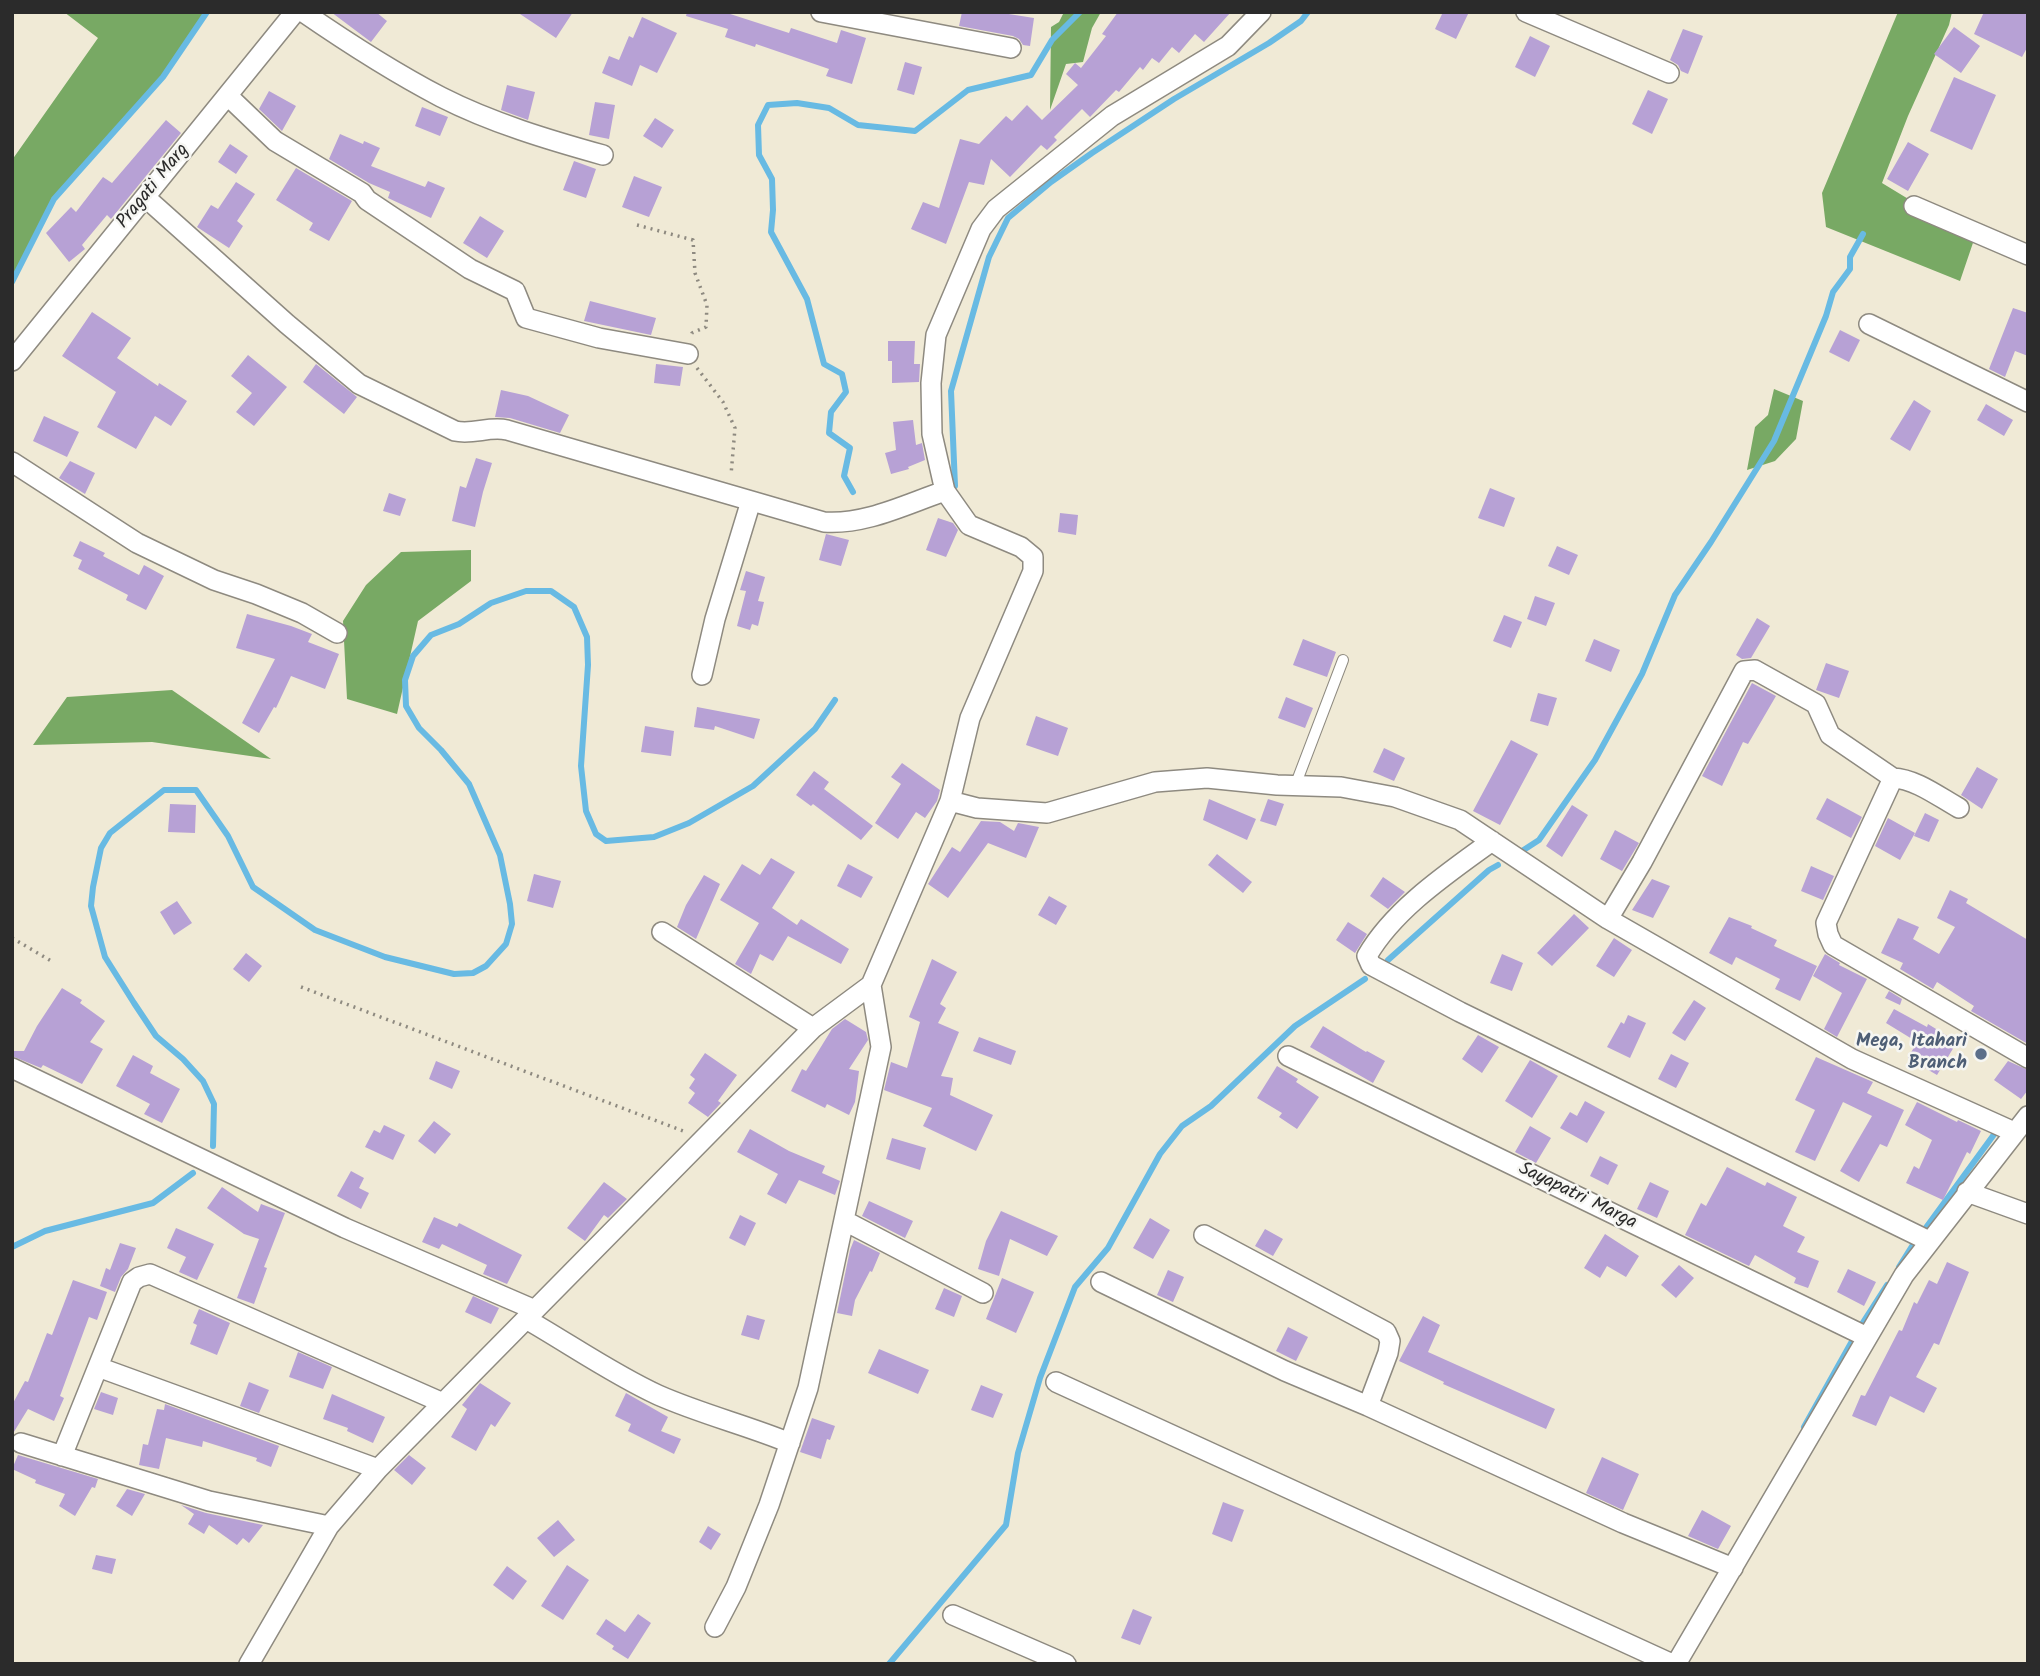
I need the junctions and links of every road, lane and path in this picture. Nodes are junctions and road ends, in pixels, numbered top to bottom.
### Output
1 (295, 12) edge
2 (303, 12) edge
3 (821, 12) edge
4 (1261, 12) edge
5 (1526, 12) edge
6 (1011, 48) dead end
7 (1669, 73) dead end
8 (228, 96) junction
9 (603, 155) dead end
10 (145, 197) junction
11 (1914, 205) dead end
12 (2028, 255) edge
13 (1869, 324) dead end
14 (688, 354) dead end
15 (12, 361) edge
16 (2028, 402) edge
17 (12, 461) edge
18 (945, 491) junction
19 (751, 501) junction
20 (337, 633) dead end
21 (1343, 660) dead end
22 (702, 675) dead end
23 (1893, 778) junction
24 (1295, 786) junction
25 (950, 801) junction
26 (1959, 808) dead end
27 (1492, 841) junction
28 (1608, 919) junction
29 (662, 932) dead end
30 (12, 937) edge
31 (53, 962) dead end
32 (871, 985) junction
33 (301, 986) dead end
34 (813, 1028) junction
35 (1288, 1056) dead end
36 (2028, 1058) edge
37 (12, 1068) edge
38 (2028, 1116) edge
39 (2014, 1132) junction
40 (705, 1139) junction
41 (1967, 1192) junction
42 (2028, 1214) edge
43 (845, 1221) junction
44 (1204, 1235) dead end
45 (1929, 1241) junction
46 (1101, 1282) dead end
47 (983, 1293) dead end
48 (530, 1315) junction
49 (1867, 1337) junction
50 (98, 1367) junction
51 (1056, 1382) dead end
52 (443, 1403) junction
53 (1368, 1406) junction
54 (21, 1443) dead end
55 (790, 1443) junction
56 (62, 1456) junction
57 (378, 1469) junction
58 (329, 1526) junction
59 (1733, 1568) junction
60 (953, 1615) dead end
61 (715, 1627) dead end
62 (249, 1664) edge
63 (1066, 1664) edge
64 (1674, 1664) edge

1 - 8 street, Pragati Marg
2 - 9 street
3 - 6 street
4 - 18 street
5 - 7 street
8 - 10 street, Pragati Marg
8 - 14 street
10 - 15 street, Pragati Marg
10 - 19 street
11 - 12 street
13 - 16 street
17 - 20 street
18 - 19 street
18 - 25 street
19 - 22 street
21 - 24 lane
23 - 26 street
23 - 28 street
23 - 36 street
24 - 25 street
24 - 27 street
25 - 32 street
27 - 28 street
27 - 45 street
28 - 39 street
29 - 34 street
30 - 31 path
32 - 34 street
32 - 43 street
33 - 40 path
34 - 40 street
35 - 49 street, Sayapatri Marga
37 - 48 street
38 - 39 street
39 - 41 street
40 - 48 street
41 - 42 street
41 - 45 street
43 - 47 street
43 - 55 street
44 - 53 street
45 - 49 street
46 - 53 street
48 - 52 street
48 - 55 street
49 - 59 street
50 - 52 street
50 - 56 street
50 - 57 street
51 - 64 street
52 - 57 street
53 - 59 street
54 - 56 street
55 - 61 street
56 - 58 street
57 - 58 street
58 - 62 street
59 - 64 street
60 - 63 street

